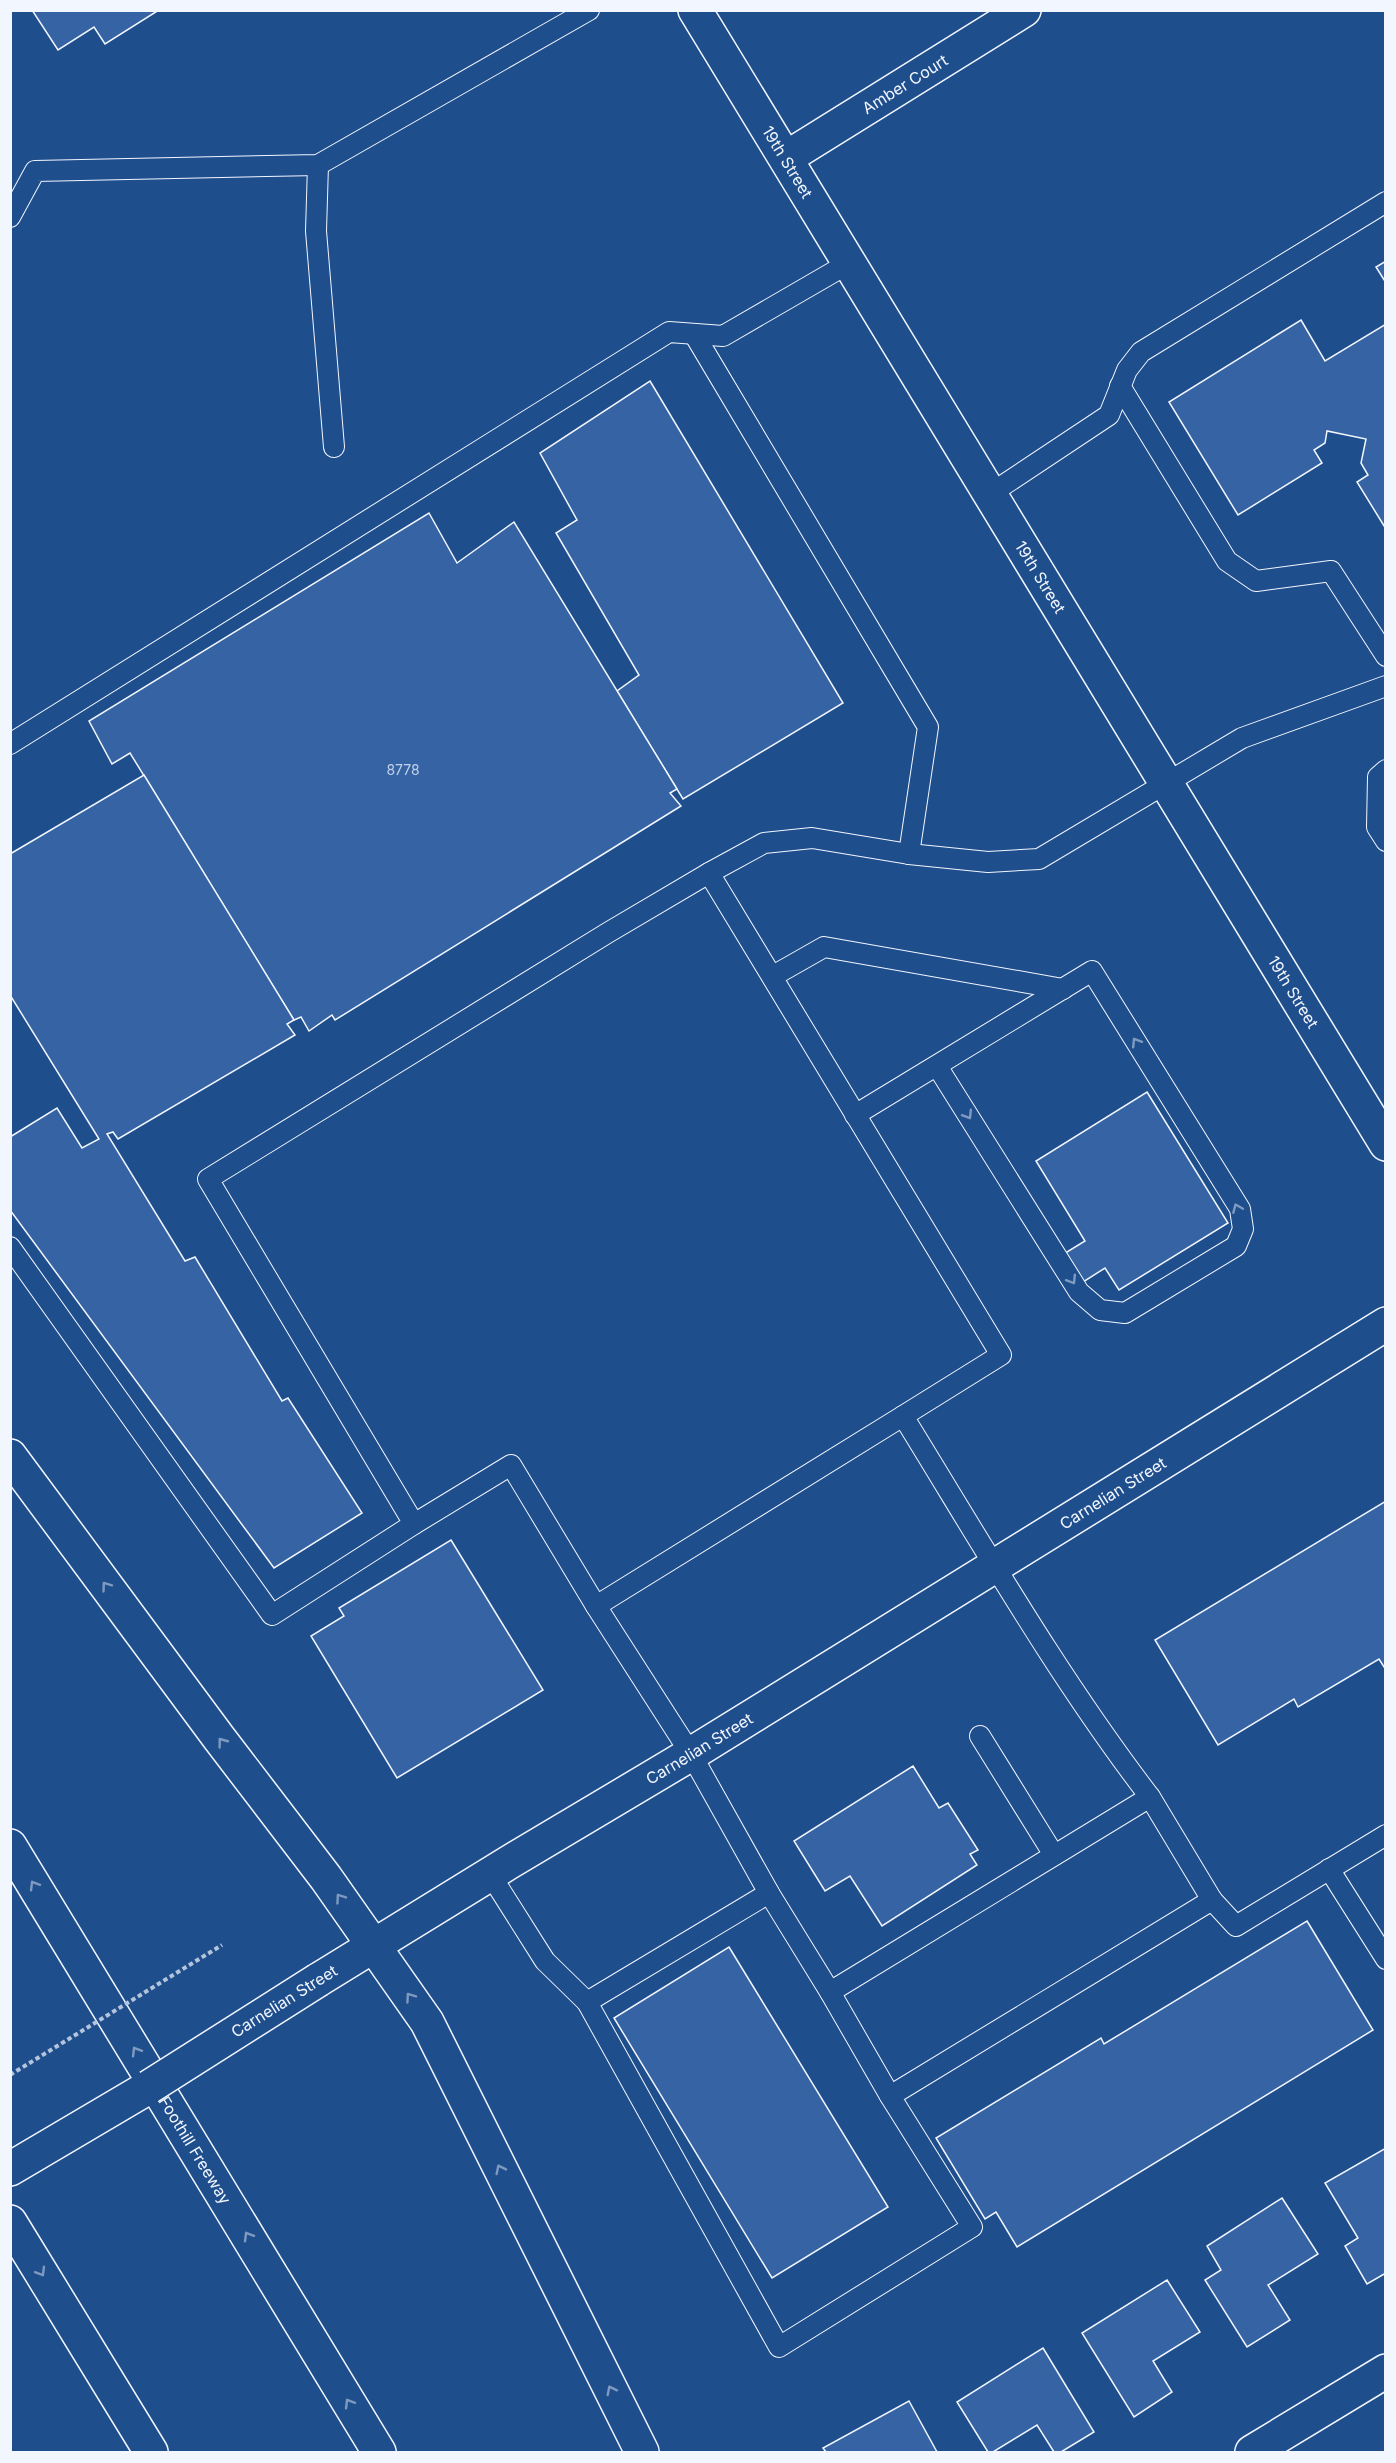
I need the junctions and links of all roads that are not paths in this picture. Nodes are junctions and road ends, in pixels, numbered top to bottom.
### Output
1 (589, 10) edge
2 (695, 10) edge
3 (1024, 10) edge
4 (786, 158) junction
5 (318, 165) junction
6 (1386, 201) edge
7 (10, 217) edge
8 (849, 263) junction
9 (694, 334) junction
10 (1120, 386) junction
11 (334, 447) dead end
12 (990, 494) junction
13 (1386, 656) edge
14 (1386, 686) edge
15 (10, 744) edge
16 (1386, 770) edge
17 (1166, 783) junction
18 (1386, 842) edge
19 (909, 854) junction
20 (710, 873) junction
21 (773, 976) junction
22 (1063, 989) junction
23 (937, 1066) junction
24 (855, 1115) junction
25 (1386, 1144) edge
26 (10, 1247) edge
27 (1386, 1324) edge
28 (903, 1416) junction
29 (10, 1456) edge
30 (414, 1524) junction
31 (994, 1565) junction
32 (596, 1606) junction
33 (980, 1736) dead end
34 (690, 1754) junction
35 (1150, 1797) junction
36 (1386, 1835) edge
37 (10, 1846) edge
38 (1054, 1855) junction
39 (1329, 1869) junction
40 (490, 1874) junction
41 (769, 1893) junction
42 (1212, 1900) junction
43 (374, 1946) junction
44 (1386, 1959) edge
45 (830, 1992) junction
46 (587, 2002) junction
47 (890, 2096) junction
48 (10, 2169) edge
49 (10, 2222) edge
50 (1386, 2371) edge
51 (151, 2452) edge
52 (379, 2452) edge
53 (642, 2452) edge
54 (1252, 2452) edge

1 - 5 lane
2 - 4 main road, 19th Street
3 - 4 main road, Amber Court
4 - 8 main road, 19th Street
5 - 7 lane
5 - 11 lane
6 - 10 lane
8 - 9 lane
8 - 12 main road, 19th Street
9 - 15 lane
9 - 19 lane
10 - 12 lane
10 - 13 lane
12 - 17 main road, 19th Street
14 - 17 lane
16 - 18 lane
17 - 19 lane
17 - 25 main road, 19th Street
19 - 20 lane
20 - 21 lane
20 - 30 lane
21 - 22 lane
21 - 24 lane
22 - 23 lane
23 -> 22 lane
23 - 24 lane
24 - 28 lane
26 - 30 lane
27 - 31 main road, Carnelian Street
28 - 31 lane
28 - 32 lane
43 -> 29 main road
30 - 32 lane
31 - 34 main road, Carnelian Street
31 - 35 lane
32 - 34 lane
33 - 38 lane
34 - 40 main road, Carnelian Street
34 - 41 lane
35 - 38 lane
35 - 42 lane
36 - 39 lane
52 -> 37 main road, Foothill Freeway
38 - 45 lane
39 - 42 lane
39 - 44 lane
40 - 43 main road, Carnelian Street
40 - 46 lane
41 - 45 lane
41 - 46 lane
42 - 47 lane
43 - 48 main road, Carnelian Street, bridge
53 -> 43 main road
45 - 47 lane
46 - 47 lane
49 -> 51 main road
50 - 54 main road

